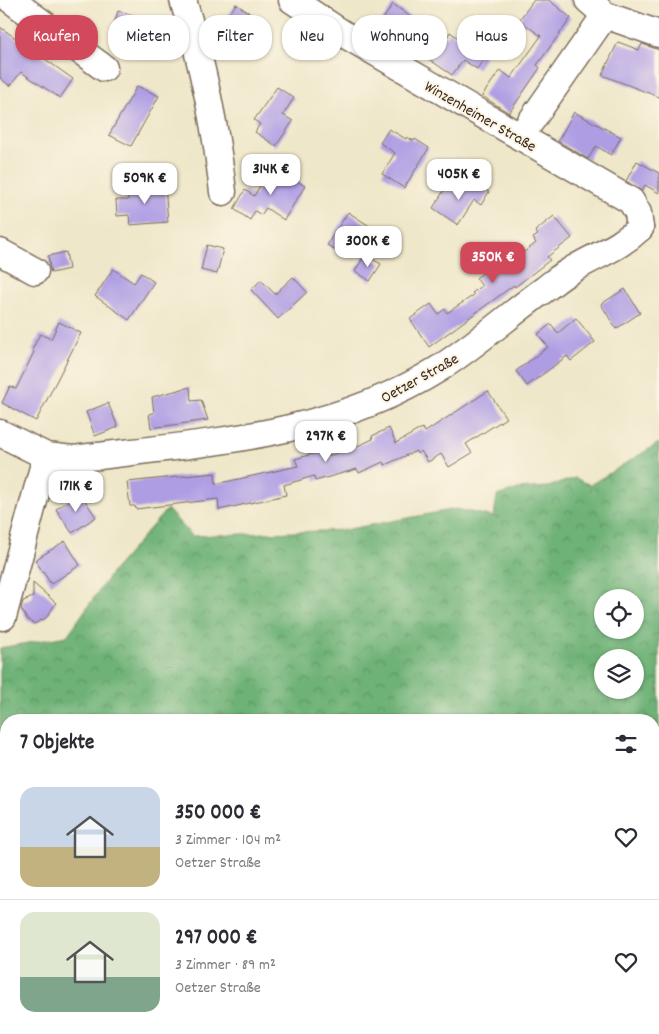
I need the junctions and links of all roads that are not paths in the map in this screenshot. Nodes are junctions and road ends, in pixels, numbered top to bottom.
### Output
1 (11, 0) edge
2 (183, 0) edge
3 (292, 0) edge
4 (597, 8) edge
5 (659, 34) edge
6 (104, 68) dead end
7 (520, 137) junction
8 (223, 192) dead end
9 (649, 230) edge
10 (0, 252) edge
11 (35, 272) dead end
12 (0, 433) edge
13 (46, 456) junction
14 (3, 617) dead end

1 - 6 street
2 - 8 street
3 - 7 street, Winzenheimer Straße
4 - 5 street
4 - 7 street
7 - 9 street, Winzenheimer Straße
9 - 13 street, Oetzer Straße
10 - 11 street
12 - 13 street
13 - 14 street

